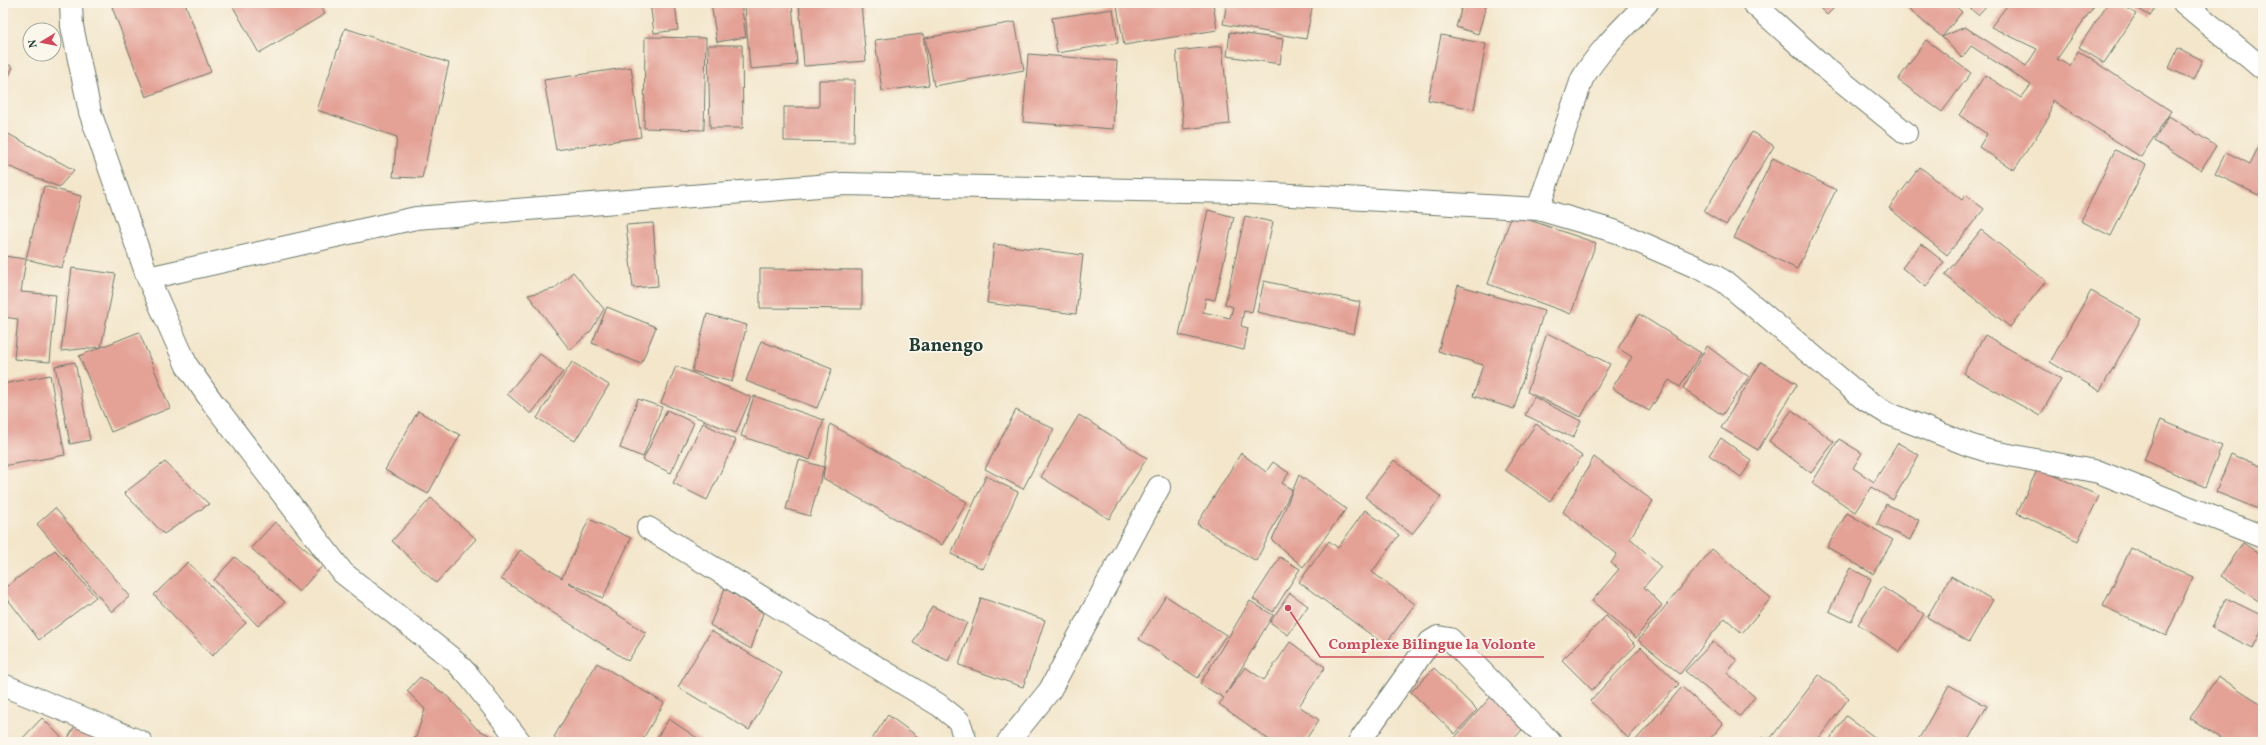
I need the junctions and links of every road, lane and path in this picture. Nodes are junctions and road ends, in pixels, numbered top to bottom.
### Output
1 (71, 3) edge
2 (1647, 3) edge
3 (1753, 3) edge
4 (2184, 3) edge
5 (2263, 69) edge
6 (1906, 134) dead end
7 (1538, 209) junction
8 (148, 278) junction
9 (1159, 488) dead end
10 (648, 528) dead end
11 (2263, 537) edge
12 (3, 685) edge
13 (141, 742) edge
14 (520, 742) edge
15 (966, 742) edge
16 (1008, 742) edge
17 (1359, 742) edge
18 (1550, 742) edge

1 - 8 street
2 - 7 street
3 - 6 street
4 - 5 street
7 - 8 street
7 - 11 street
8 - 14 street
9 - 16 street
10 - 15 street
12 - 13 street
17 - 18 street

